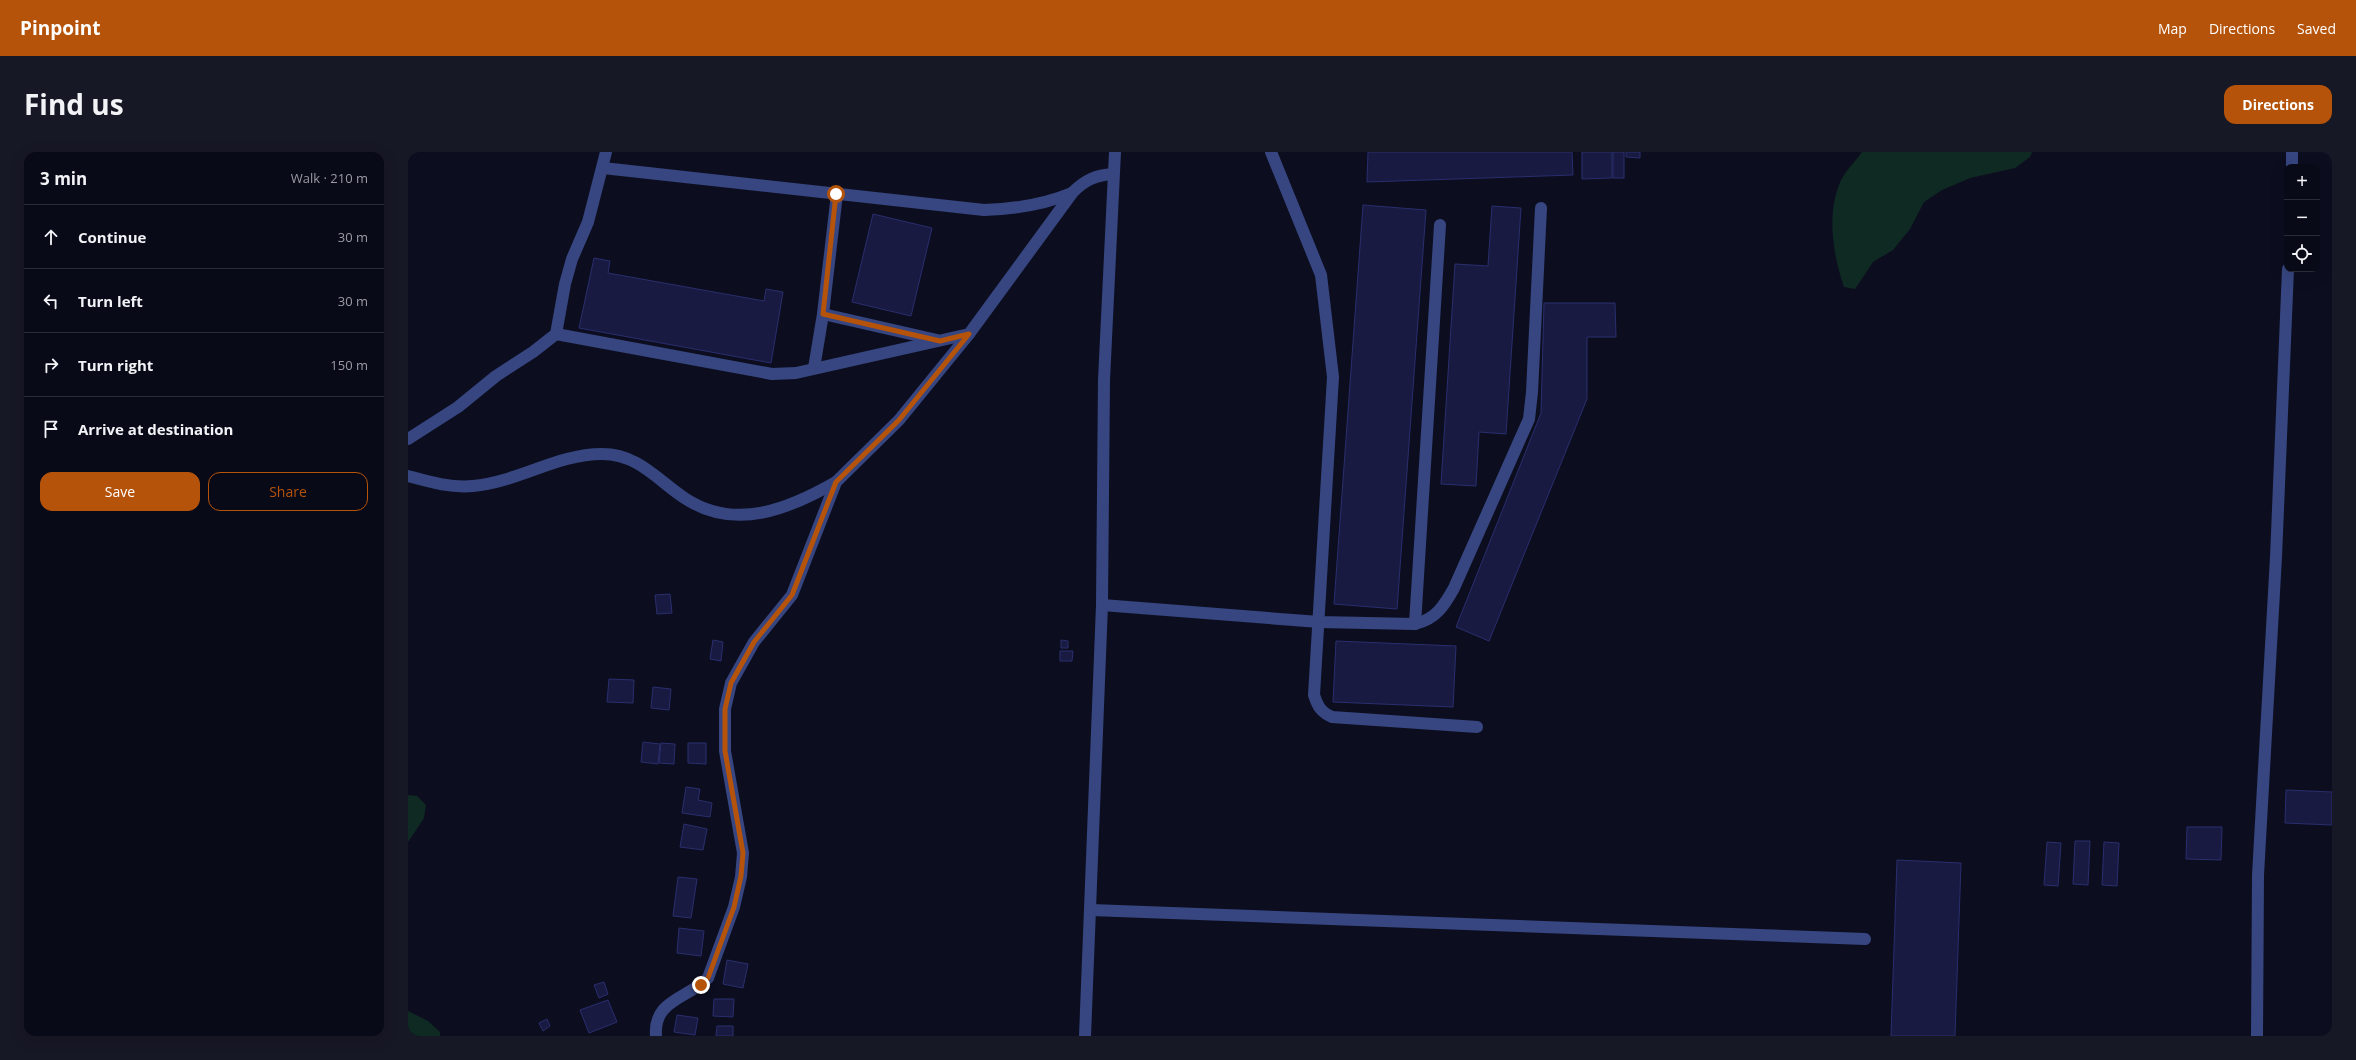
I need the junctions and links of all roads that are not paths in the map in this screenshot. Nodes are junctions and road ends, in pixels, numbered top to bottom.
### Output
1 (606, 152) edge
2 (1115, 152) edge
3 (1271, 152) edge
4 (2292, 152) edge
5 (2292, 164) edge
6 (603, 168) junction
7 (1113, 174) junction
8 (1073, 192) junction
9 (836, 194) junction
10 (1541, 208) dead end
11 (1440, 225) dead end
12 (2288, 272) edge
13 (823, 314) junction
14 (556, 334) junction
15 (969, 334) junction
16 (940, 341) junction
17 (814, 368) junction
18 (408, 439) edge
19 (408, 476) edge
20 (836, 482) junction
21 (1102, 605) junction
22 (1319, 622) junction
23 (1415, 624) junction
24 (1478, 727) dead end
25 (1091, 910) junction
26 (1865, 939) dead end
27 (656, 1036) edge
28 (1084, 1036) edge
29 (2257, 1036) edge

1 - 6 lane
2 - 7 lane
3 - 22 lane
4 - 5 lane
6 - 9 lane
6 - 14 lane
7 - 8 lane
7 - 21 lane
8 - 9 lane
8 - 15 lane
9 - 13 lane
10 - 23 lane
11 - 23 lane
12 - 29 lane
13 - 16 lane
13 - 17 lane
14 - 17 lane
14 - 18 lane
15 - 16 lane
15 - 20 lane
16 - 17 lane
19 - 20 lane
20 - 27 lane
21 - 22 lane
21 - 25 lane
22 - 23 lane
22 - 24 lane
25 - 26 lane
25 - 28 lane

